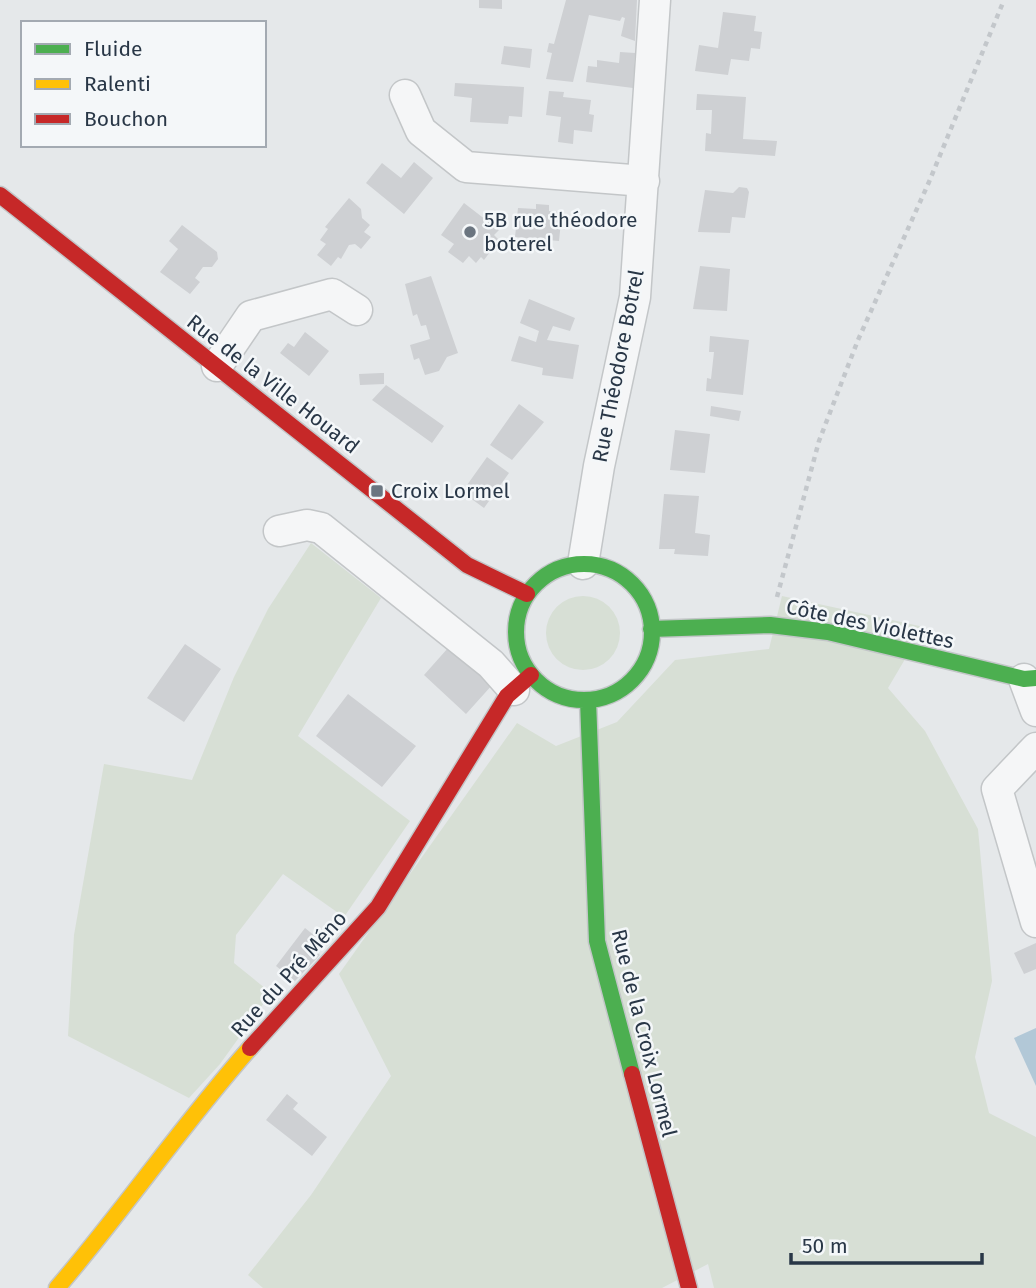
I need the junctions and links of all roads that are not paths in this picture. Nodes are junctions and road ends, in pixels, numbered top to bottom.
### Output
1 (655, 0) edge
2 (405, 95) dead end
3 (644, 181) junction
4 (0, 195) edge
5 (357, 310) dead end
6 (217, 366) junction
7 (279, 531) dead end
8 (583, 564) junction
9 (527, 594) junction
10 (651, 629) junction
11 (1030, 678) edge
12 (523, 683) junction
13 (588, 700) junction
14 (1036, 711) edge
15 (1036, 748) edge
16 (1036, 922) edge
17 (57, 1288) edge
18 (689, 1288) edge

1 - 3 street, Rue Théodore Botrel
2 - 3 street
3 - 8 street, Rue Théodore Botrel
4 - 6 street, Rue de la Ville Houard
5 - 6 street
6 - 9 street, Rue de la Ville Houard
7 - 12 street
8 - 9 street
8 - 10 street
9 - 12 street
10 - 11 street, Côte des Violettes
10 - 13 street
11 - 14 street
12 - 13 street
12 - 17 street, Rue du Pré Méno
13 - 18 street, Rue de la Croix Lormel
15 - 16 street

